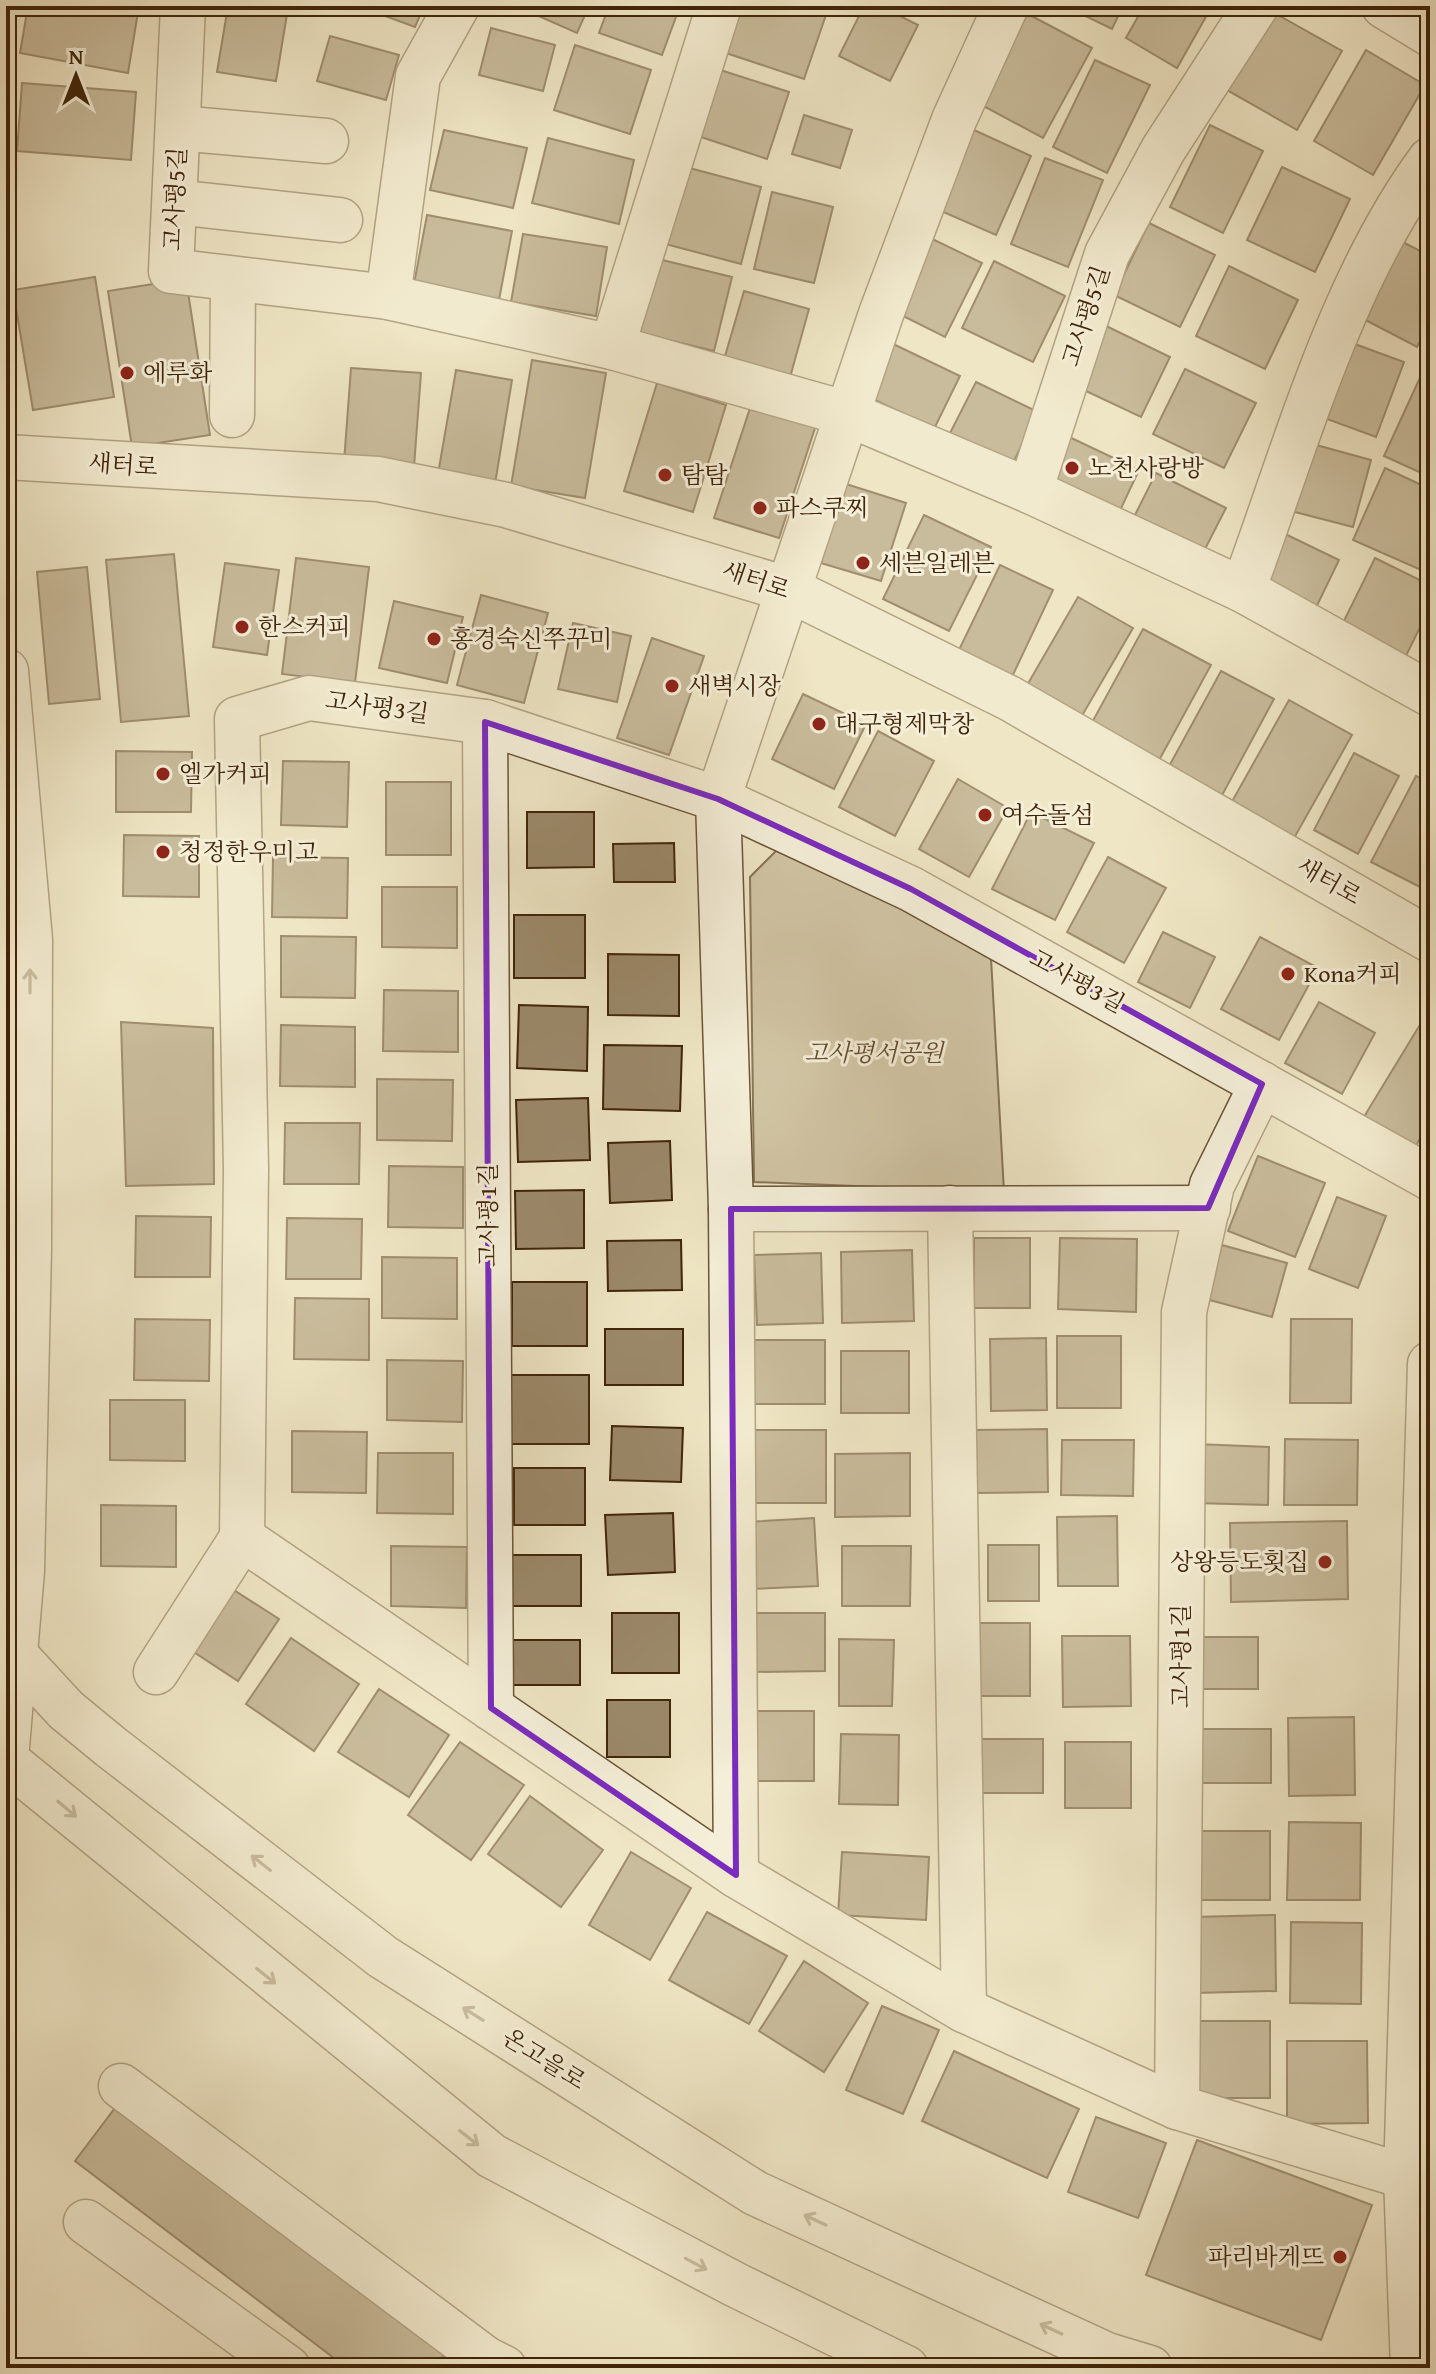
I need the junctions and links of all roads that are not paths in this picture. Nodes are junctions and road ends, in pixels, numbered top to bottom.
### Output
1 (183, 6) edge
2 (457, 6) edge
3 (719, 6) edge
4 (1006, 6) edge
5 (1256, 6) edge
6 (1384, 6) edge
7 (1430, 34) edge
8 (178, 128) junction
9 (326, 141) dead end
10 (1430, 160) edge
11 (175, 202) junction
12 (340, 220) dead end
13 (233, 279) junction
14 (388, 297) junction
15 (612, 347) junction
16 (848, 414) junction
17 (232, 415) dead end
18 (6, 457) edge
19 (1030, 491) junction
20 (790, 590) junction
21 (1243, 590) junction
22 (6, 671) edge
23 (1430, 694) edge
24 (485, 722) junction
25 (718, 799) junction
26 (1430, 940) edge
27 (1262, 1084) junction
28 (1430, 1178) edge
29 (950, 1208) junction
30 (1208, 1208) junction
31 (731, 1209) junction
32 (1430, 1364) edge
33 (242, 1538) junction
34 (10, 1648) edge
35 (156, 1672) dead end
36 (491, 1708) junction
37 (6, 1759) edge
38 (736, 1875) junction
39 (964, 2010) junction
40 (121, 2086) dead end
41 (1177, 2107) junction
42 (1418, 2181) edge
43 (86, 2222) dead end
44 (490, 2365) edge
45 (288, 2368) edge
46 (906, 2368) edge
47 (1150, 2368) edge
48 (1413, 2368) edge

1 - 8 street, 고사평5길
2 - 14 street
3 - 15 street
4 - 16 street
5 - 19 street, 고사평5길
6 - 7 street
8 - 9 street
8 - 11 street, 고사평5길
10 - 21 street
11 - 12 street
11 - 13 street, 고사평5길
13 - 14 street, 고사평5길
13 - 17 street
14 - 15 street, 고사평5길
15 - 16 street, 고사평5길
16 - 19 street, 고사평5길
16 - 20 street
18 - 20 street, 새터로
19 - 21 street, 고사평5길
20 - 25 street
20 - 26 street, 새터로
21 - 23 street, 고사평5길
34 -> 22 street
24 - 25 street, 고사평3길
24 - 33 street, 고사평3길
24 - 36 street, 고사평1길
25 - 27 street, 고사평3길
25 - 31 street
27 - 28 street, 고사평3길
27 - 30 street, 고사평1길
29 - 30 street
29 - 31 street
29 - 39 street
30 - 41 street, 고사평1길
31 - 38 street
32 - 42 street
33 - 35 street
33 - 36 street
34 - 37 street
47 -> 34 street, 온고을로
36 - 38 street
37 -> 46 street
38 - 39 street
39 - 41 street
40 - 44 street
41 - 42 street
42 - 48 street
43 - 45 street

